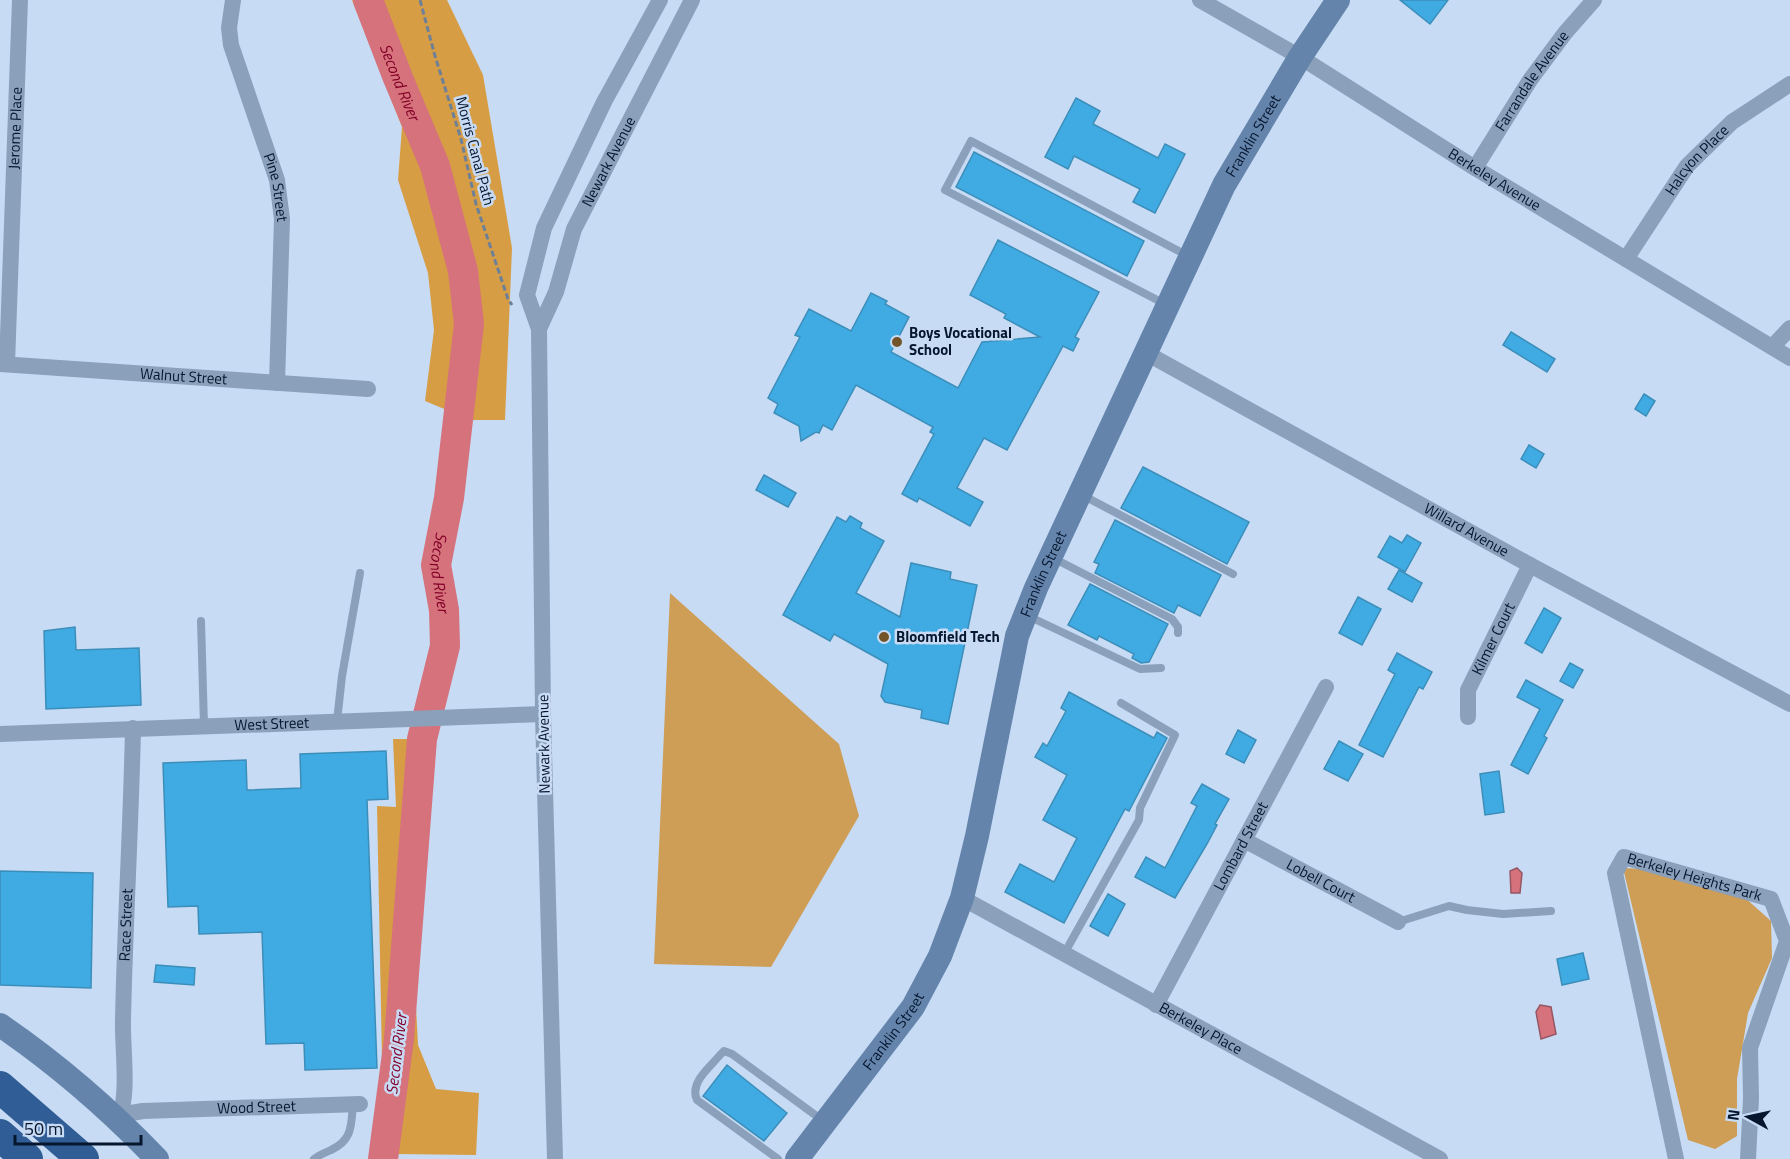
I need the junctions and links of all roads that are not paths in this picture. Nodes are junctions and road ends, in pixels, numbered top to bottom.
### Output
1 (20, 0) edge
2 (233, 0) edge
3 (660, 0) edge
4 (692, 0) edge
5 (1200, 0) edge
6 (1338, 0) edge
7 (1594, 0) edge
8 (1300, 57) junction
9 (1790, 84) edge
10 (1475, 168) junction
11 (1191, 257) junction
12 (1626, 259) junction
13 (1168, 305) junction
14 (1790, 328) edge
15 (539, 329) junction
16 (1772, 347) junction
17 (1146, 352) junction
18 (1790, 358) edge
19 (4, 364) edge
20 (277, 382) junction
21 (368, 389) dead end
22 (1079, 494) junction
23 (1050, 556) junction
24 (1530, 565) junction
25 (360, 573) dead end
26 (1233, 574) dead end
27 (1025, 615) junction
28 (201, 621) dead end
29 (1178, 633) dead end
30 (1161, 668) dead end
31 (1326, 687) dead end
32 (1121, 703) dead end
33 (1790, 704) edge
34 (543, 714) junction
35 (1468, 717) dead end
36 (337, 721) junction
37 (204, 726) junction
38 (133, 728) junction
39 (0, 734) edge
40 (1244, 840) junction
41 (962, 898) junction
42 (1551, 911) dead end
43 (1398, 922) joint
44 (1064, 954) junction
45 (1156, 1005) junction
46 (0, 1025) edge
47 (0, 1087) edge
48 (357, 1104) joint
49 (118, 1119) junction
50 (825, 1122) junction
51 (0, 1135) edge
52 (331, 1150) junction
53 (27, 1159) edge
54 (83, 1159) edge
55 (157, 1159) edge
56 (314, 1159) edge
57 (324, 1159) edge
58 (555, 1159) edge
59 (794, 1159) edge
60 (1440, 1159) edge
61 (1676, 1159) edge
62 (1748, 1159) edge

1 - 19 street, Jerome Place
2 - 20 street, Pine Street
3 - 15 street, Newark Avenue
4 - 15 street, Newark Avenue
5 - 8 street, Berkeley Avenue
6 - 8 main road, Franklin Street
7 - 10 street, Farrandale Avenue
8 - 10 street, Berkeley Avenue
8 - 11 main road, Franklin Street
9 - 12 street, Halcyon Place
10 - 12 street, Berkeley Avenue
11 - 13 main road, Franklin Street
11 - 13 lane
12 - 16 street, Berkeley Avenue
13 - 17 main road, Franklin Street
14 - 16 street
15 - 34 street, Newark Avenue
16 - 18 street, Berkeley Avenue
17 - 22 main road, Franklin Street
17 - 24 street, Willard Avenue
19 - 20 street, Walnut Street
20 - 21 street, Walnut Street
22 - 23 main road, Franklin Street
22 - 26 lane
23 - 27 main road, Franklin Street
23 - 29 lane
24 - 33 street, Willard Avenue
24 - 35 street, Kilmer Court
25 - 36 lane
27 - 30 lane
27 - 41 main road, Franklin Street
28 - 37 lane
31 - 40 street, Lombard Street
32 - 44 lane
34 - 36 street, West Street
34 - 58 street, Newark Avenue
36 - 37 street, West Street
37 - 38 street, West Street
38 - 39 street, West Street
38 - 49 street, Race Street
40 - 43 street, Lobell Court
40 - 45 street, Lombard Street
41 - 44 street, Berkeley Place
41 - 50 main road, Franklin Street
42 - 43 lane
44 - 45 street, Berkeley Place
45 - 60 street, Berkeley Place
46 - 49 main road
47 - 54 highway
48 - 49 street, Wood Street
48 - 52 lane
49 - 55 main road
50 - 59 main road, Franklin Street
50 - 59 lane
51 - 53 highway
52 - 56 lane
52 - 57 lane
61 - 62 street, Berkeley Heights Park

